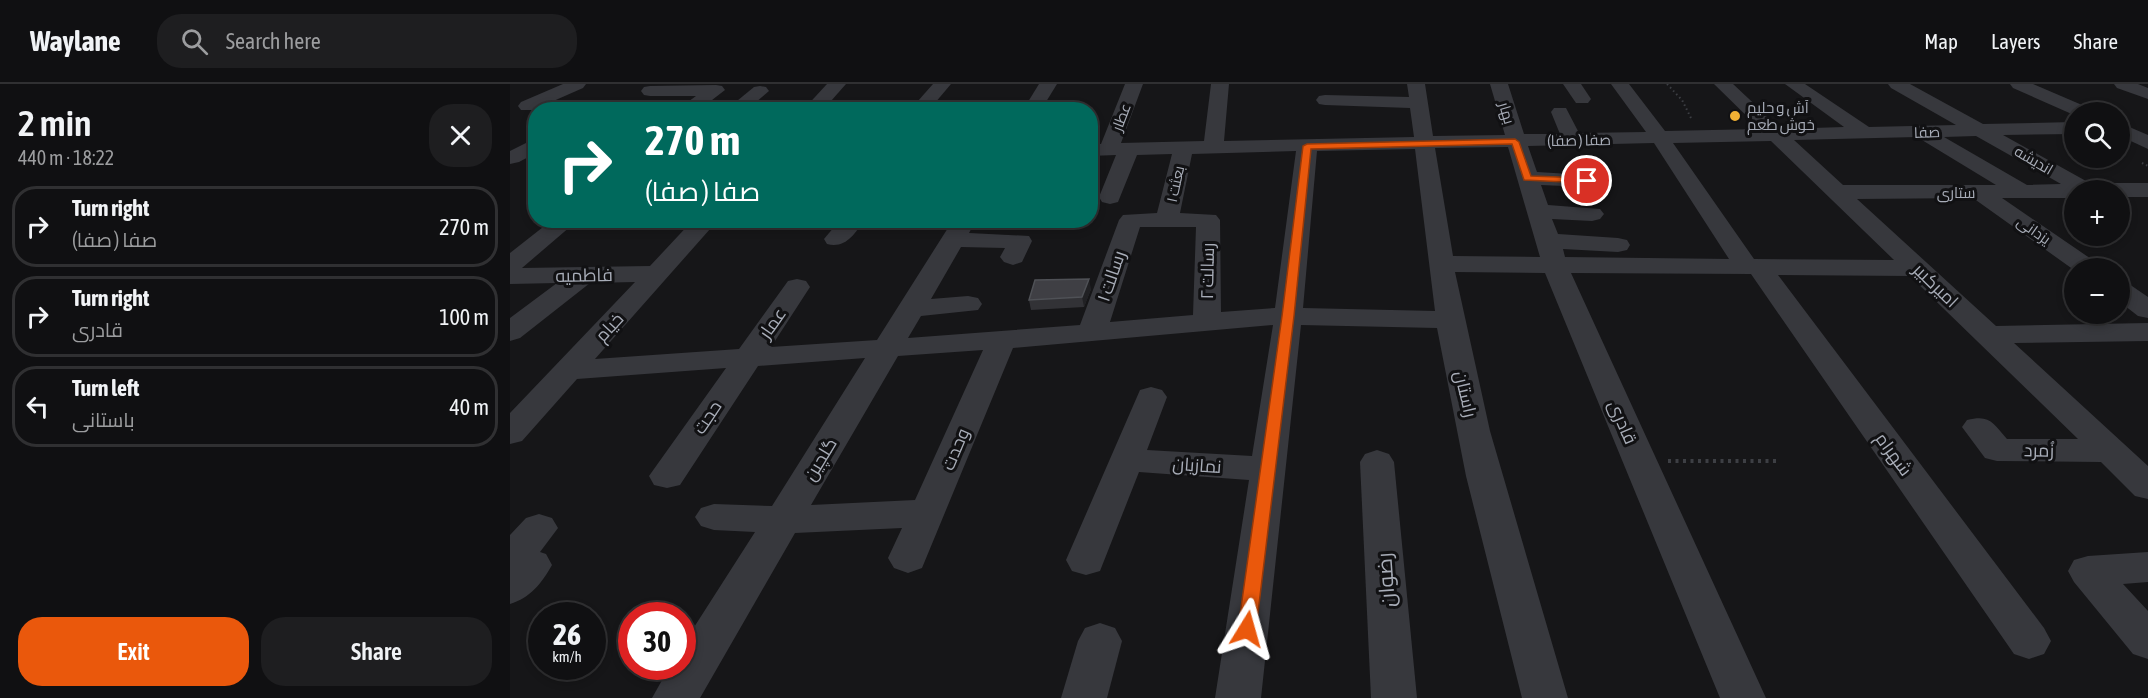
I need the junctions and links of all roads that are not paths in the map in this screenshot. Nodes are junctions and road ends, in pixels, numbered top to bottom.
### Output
1 (577, 84) edge
2 (837, 84) edge
3 (942, 84) edge
4 (1048, 84) edge
5 (1134, 84) edge
6 (1220, 84) edge
7 (1499, 84) edge
8 (1620, 84) edge
9 (1723, 84) edge
10 (1794, 84) edge
11 (1898, 84) edge
12 (2019, 84) edge
13 (2123, 84) edge
14 (650, 91) dead end
15 (760, 91) dead end
16 (1325, 92) edge
17 (1418, 93) edge
18 (2148, 94) edge
19 (536, 102) edge
20 (698, 102) edge
21 (746, 102) edge
22 (820, 102) edge
23 (926, 102) edge
24 (1037, 102) edge
25 (2064, 104) edge
26 (1560, 112) dead end
27 (2148, 126) edge
28 (2130, 127) edge
29 (2064, 128) edge
30 (1982, 130) junction
31 (1922, 132) junction
32 (1865, 133) junction
33 (2130, 133) edge
34 (1779, 136) junction
35 (1660, 138) junction
36 (1572, 140) junction
37 (1515, 142) junction
38 (2148, 143) edge
39 (1425, 144) junction
40 (1316, 146) junction
41 (528, 148) edge
42 (1213, 148) junction
43 (1182, 149) junction
44 (1109, 150) edge
45 (528, 157) edge
46 (511, 158) edge
47 (1527, 178) junction
48 (2070, 180) edge
49 (1587, 181) dead end
50 (2130, 190) edge
51 (2148, 190) edge
52 (2064, 191) edge
53 (1838, 192) junction
54 (1979, 192) junction
55 (2024, 192) junction
56 (1110, 197) dead end
57 (2130, 199) edge
58 (2148, 209) edge
59 (1538, 211) junction
60 (1592, 214) dead end
61 (1167, 220) junction
62 (557, 228) edge
63 (700, 228) edge
64 (846, 228) edge
65 (959, 230) edge
66 (836, 239) dead end
67 (1618, 245) dead end
68 (1551, 253) junction
69 (1013, 257) dead end
70 (2074, 258) edge
71 (1441, 264) junction
72 (510, 265) edge
73 (1753, 267) junction
74 (1918, 268) junction
75 (657, 274) junction
76 (584, 275) junction
77 (510, 276) edge
78 (2130, 283) edge
79 (2148, 283) edge
80 (797, 287) dead end
81 (2130, 297) edge
82 (968, 304) dead end
83 (911, 309) junction
84 (2148, 310) edge
85 (1288, 316) junction
86 (1450, 320) junction
87 (1207, 322) junction
88 (510, 332) edge
89 (1092, 332) junction
90 (2148, 332) edge
91 (1988, 335) junction
92 (1002, 340) junction
93 (887, 349) junction
94 (748, 358) junction
95 (569, 370) junction
96 (1151, 397) dead end
97 (1979, 427) dead end
98 (510, 433) edge
99 (2110, 451) junction
100 (1125, 460) junction
101 (1377, 462) dead end
102 (1268, 470) junction
103 (667, 476) dead end
104 (2148, 487) edge
105 (927, 513) junction
106 (714, 518) dead end
107 (783, 520) junction
108 (539, 528) dead end
109 (908, 558) dead end
110 (510, 560) edge
111 (1086, 560) dead end
112 (510, 566) edge
113 (2148, 567) edge
114 (510, 588) edge
115 (1100, 641) dead end
116 (2028, 641) dead end
117 (2148, 641) edge
118 (675, 698) edge
119 (1084, 698) edge
120 (1238, 698) edge
121 (1394, 698) edge
122 (1545, 698) edge
123 (1743, 698) edge

1 - 19 street
2 - 22 street
3 - 23 street
4 - 24 street
5 - 44 street, عطار
6 - 42 street
7 - 37 street, بهار
8 - 35 street, شهرام
9 - 34 street, امیرکبیر
10 - 32 street
11 - 30 street, اندیشه
12 - 25 street
13 - 18 street
14 - 20 street
15 - 21 street
16 - 17 street
16 - 40 street
17 - 39 street, راستان
26 - 36 street
27 - 28 street
29 - 30 street, صفا
30 - 31 street, صفا
30 - 48 street, اندیشه
31 - 32 street, صفا
31 - 55 street
32 - 34 street, صفا
33 - 38 street
34 - 35 street, صفا ( صفا)
34 - 53 street, امیرکبیر
35 - 36 street, صفا ( صفا)
35 - 73 street, شهرام
36 - 37 street, صفا ( صفا)
37 - 39 street, صفا ( صفا)
37 - 47 street, قادری
39 - 40 street, صفا ( صفا)
39 - 71 street, راستان
40 - 42 street, صفا ( صفا)
40 - 85 street
41 - 46 street
42 - 43 street, صفا ( صفا)
43 - 44 street, صفا ( صفا)
43 - 61 street, بعثت ۱
44 - 56 street, عطار
45 - 46 street
47 - 49 street
47 - 59 street, قادری
50 - 51 street
52 - 55 street, ستاری
53 - 54 street, ستاری
53 - 74 street, امیرکبیر
54 - 55 street, ستاری
54 - 70 street, یزدانی
57 - 58 street
59 - 60 street
59 - 68 street, قادری
61 - 87 street, رسالت ۲
61 - 89 street, رسالت ۱
62 - 72 street
63 - 75 street, خیام
64 - 66 street
65 - 69 street
65 - 83 street, گلچین
67 - 68 street
68 - 71 street
68 - 73 street
68 - 123 street, قادری
71 - 86 street, راستان
73 - 74 street
73 - 116 street, شهرام
74 - 91 street, امیرکبیر
75 - 76 street, فاطمیه
75 - 95 street, خیام
76 - 77 street, فاطمیه
76 - 88 street
78 - 79 street
80 - 94 street, عمار
81 - 84 street
82 - 83 street
83 - 93 street, گلچین
85 - 86 street
85 - 87 street
85 - 102 street
86 - 122 street, راستان
87 - 89 street
89 - 92 street
90 - 91 street
91 - 99 street, امیرکبیر
92 - 93 street
92 - 105 street, وحدت
93 - 94 street
93 - 107 street, گلچین
94 - 95 street
94 - 103 street, حجت
95 - 98 street, خیام
96 - 100 street
97 - 99 street, زُمرد
99 - 104 street, امیرکبیر
100 - 102 street, نمازیان
100 - 111 street
101 - 121 street, رضوان
102 - 120 street
105 - 107 street
105 - 109 street, وحدت
106 - 107 street
107 - 118 street, گلچین
108 - 110 street
112 - 114 street
113 - 117 street
115 - 119 street

